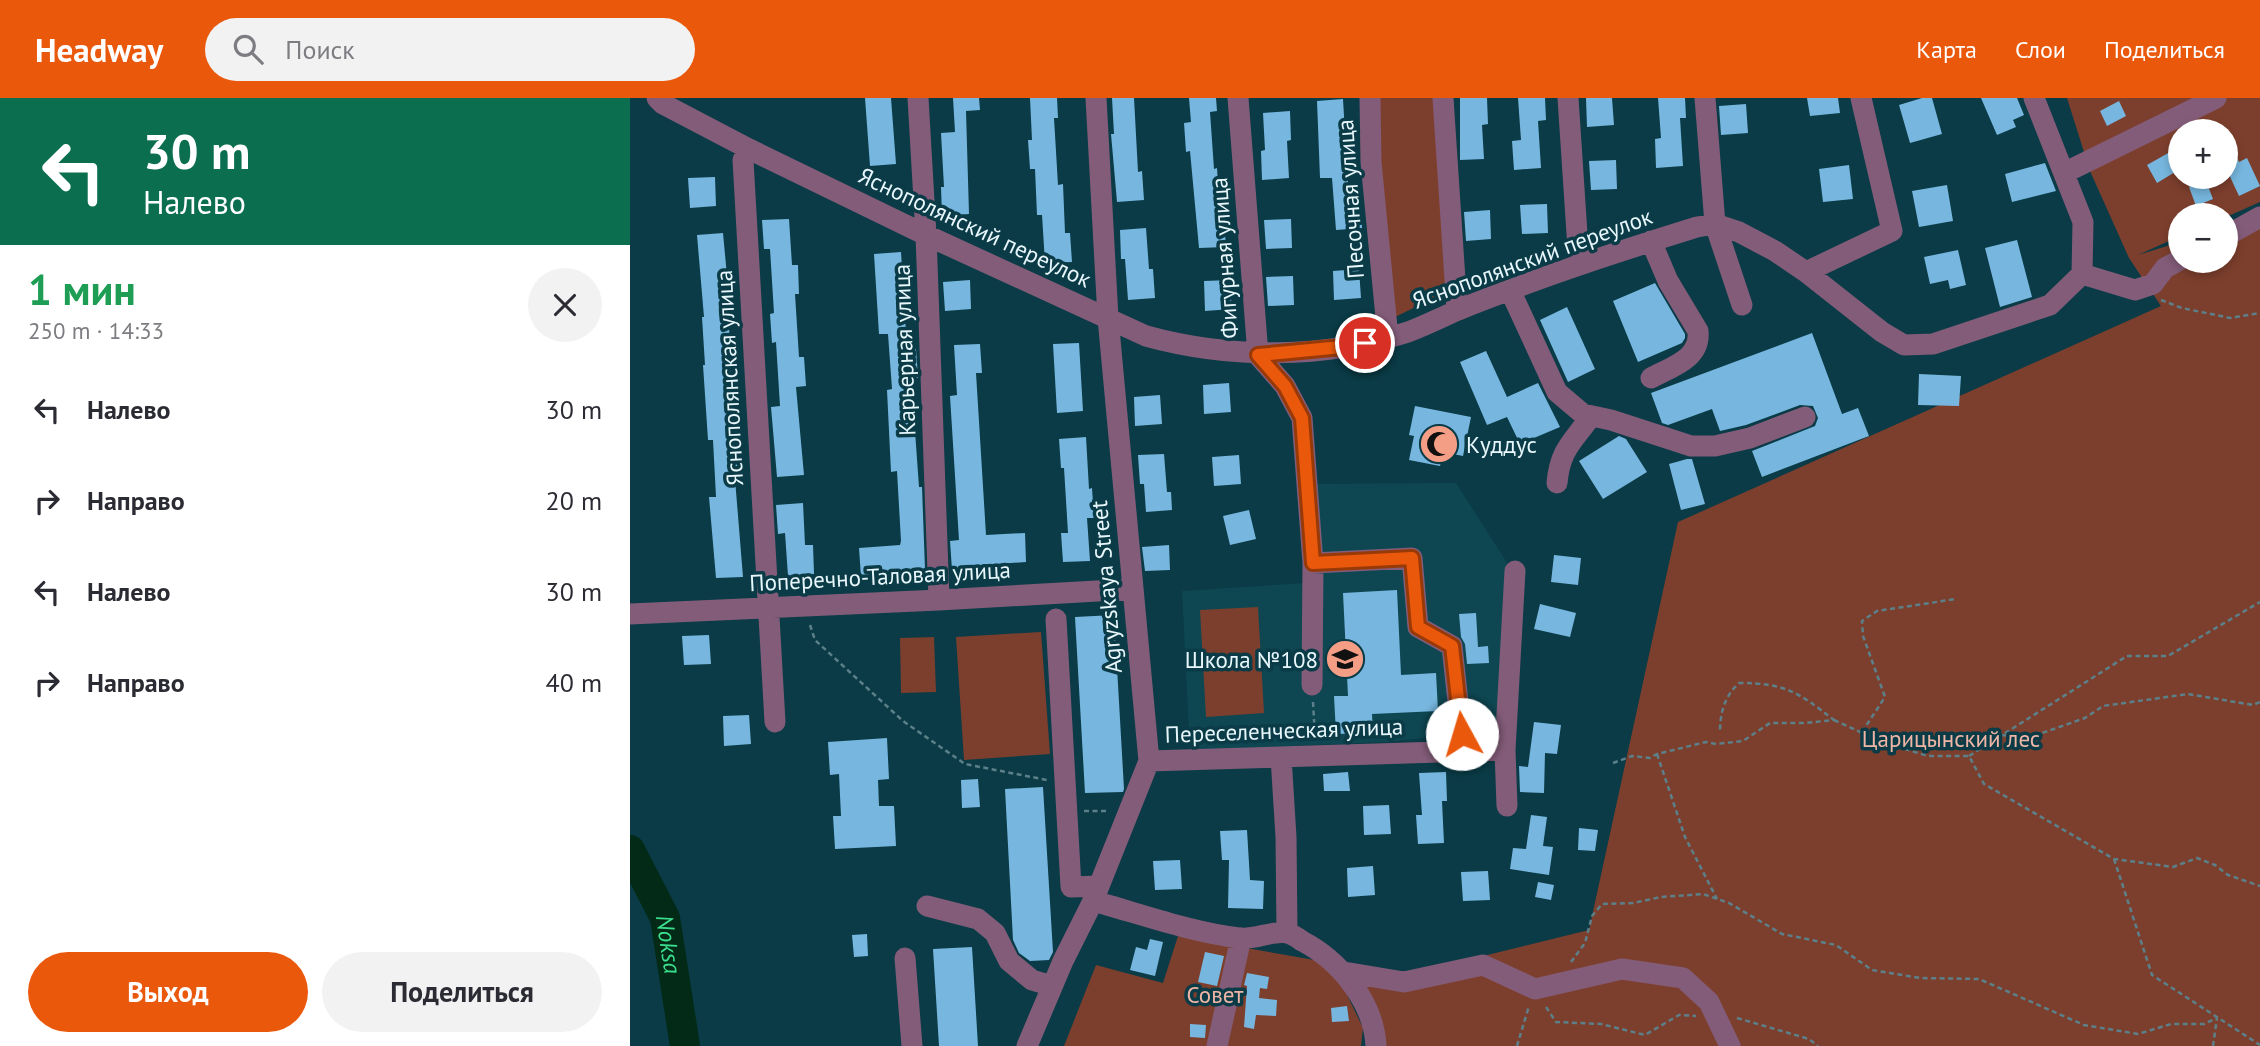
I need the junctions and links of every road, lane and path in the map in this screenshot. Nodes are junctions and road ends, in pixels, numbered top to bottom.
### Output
1 (657, 98) edge
2 (918, 98) edge
3 (1096, 98) edge
4 (1238, 98) edge
5 (1370, 98) edge
6 (1443, 98) edge
7 (1568, 98) edge
8 (1705, 98) edge
9 (1861, 98) edge
10 (2034, 98) edge
11 (2217, 98) edge
12 (748, 149) junction
13 (2064, 173) junction
14 (2260, 218) edge
15 (1715, 224) junction
16 (2238, 230) edge
17 (926, 235) junction
18 (1651, 241) junction
19 (1579, 264) junction
20 (2168, 266) edge
21 (1806, 272) junction
22 (2082, 274) junction
23 (1510, 290) junction
24 (2135, 290) junction
25 (1742, 305) dead end
26 (1458, 310) junction
27 (2260, 313) edge
28 (1108, 318) junction
29 (1388, 338) junction
30 (1258, 355) junction
31 (1651, 378) dead end
32 (1591, 416) junction
33 (1805, 417) dead end
34 (1557, 483) dead end
35 (1313, 563) junction
36 (1515, 570) dead end
37 (1132, 589) junction
38 (1956, 599) dead end
39 (939, 600) junction
40 (2260, 602) edge
41 (803, 605) junction
42 (768, 606) junction
43 (630, 614) edge
44 (1056, 619) dead end
45 (1312, 685) joint
46 (2260, 702) edge
47 (1834, 720) junction
48 (775, 722) dead end
49 (1861, 732) junction
50 (1720, 733) dead end
51 (2001, 735) junction
52 (1463, 749) junction
53 (1505, 750) junction
54 (1657, 754) junction
55 (1315, 755) junction
56 (1969, 756) junction
57 (1281, 757) junction
58 (1149, 761) junction
59 (1613, 763) dead end
60 (1066, 788) junction
61 (1507, 806) dead end
62 (1128, 812) junction
63 (2114, 859) junction
64 (2260, 886) edge
65 (1096, 893) junction
66 (1717, 899) junction
67 (927, 906) dead end
68 (1287, 933) junction
69 (1241, 938) junction
70 (905, 958) dead end
71 (1570, 962) dead end
72 (1344, 972) junction
73 (1052, 986) junction
74 (1535, 989) junction
75 (1716, 1016) junction
76 (2217, 1018) junction
77 (2260, 1045) edge
78 (912, 1046) edge
79 (1027, 1046) edge
80 (1217, 1046) edge
81 (1376, 1046) edge
82 (1517, 1046) edge
83 (1730, 1046) edge
84 (1818, 1046) edge
85 (2213, 1046) edge

1 - 12 street, Яснополянский переулок
2 - 17 street, Карьерная улица
3 - 28 street, Agryzskaya Street
4 - 30 street, Фигурная улица
5 - 29 street, Песочная улица
6 - 26 street
7 - 19 street
8 - 15 street
9 - 21 street
10 - 13 street
11 - 13 street
12 - 17 street, Яснополянский переулок
12 - 42 street, Яснополянская улица
13 - 22 street
14 - 16 street
15 - 18 street, Яснополянский переулок
15 - 21 street
15 - 25 street
17 - 28 street, Яснополянский переулок
17 - 39 street, Карьерная улица
18 - 19 street, Яснополянский переулок
18 - 31 street
19 - 23 street, Яснополянский переулок
20 - 24 street
21 - 22 street
22 - 24 street
23 - 26 street, Яснополянский переулок
23 - 32 street
24 - 27 path
26 - 29 street, Яснополянский переулок
28 - 30 street, Яснополянский переулок
28 - 37 street, Agryzskaya Street
29 - 30 street, Яснополянский переулок
30 - 35 street, Фигурная улица
32 - 33 street
32 - 34 street
35 - 45 street, Фигурная улица
35 - 52 street
36 - 53 street
37 - 39 street, Поперечно-Таловая улица
37 - 58 street, Agryzskaya Street
38 - 49 path
39 - 41 street, Поперечно-Таловая улица
40 - 51 path
41 - 42 street, Поперечно-Таловая улица
41 - 60 path
42 - 43 street, Поперечно-Таловая улица
42 - 48 street, Яснополянская улица
44 - 60 street
45 - 55 path
46 - 51 path
47 - 49 path
47 - 50 path
47 - 54 path
49 - 56 path
51 - 56 path
52 - 53 street, Переселенческая улица
52 - 55 street, Переселенческая улица
53 - 61 street
54 - 59 path
54 - 66 path
55 - 57 street, Переселенческая улица
56 - 63 path
57 - 58 street, Переселенческая улица
57 - 68 street
58 - 62 street, Agryzskaya Street
60 - 62 path
60 - 65 street
62 - 65 street, Agryzskaya Street
63 - 64 path
63 - 76 path
65 - 69 street
65 - 73 street, Agryzskaya Street
66 - 71 path
66 - 76 path
67 - 73 street
68 - 69 street
68 - 72 street
69 - 80 street
70 - 78 street
72 - 74 street
72 - 81 street
73 - 79 street, Agryzskaya Street
74 - 75 street
74 - 75 path
74 - 82 path
75 - 83 street
75 - 84 path
76 - 77 path
76 - 85 path

